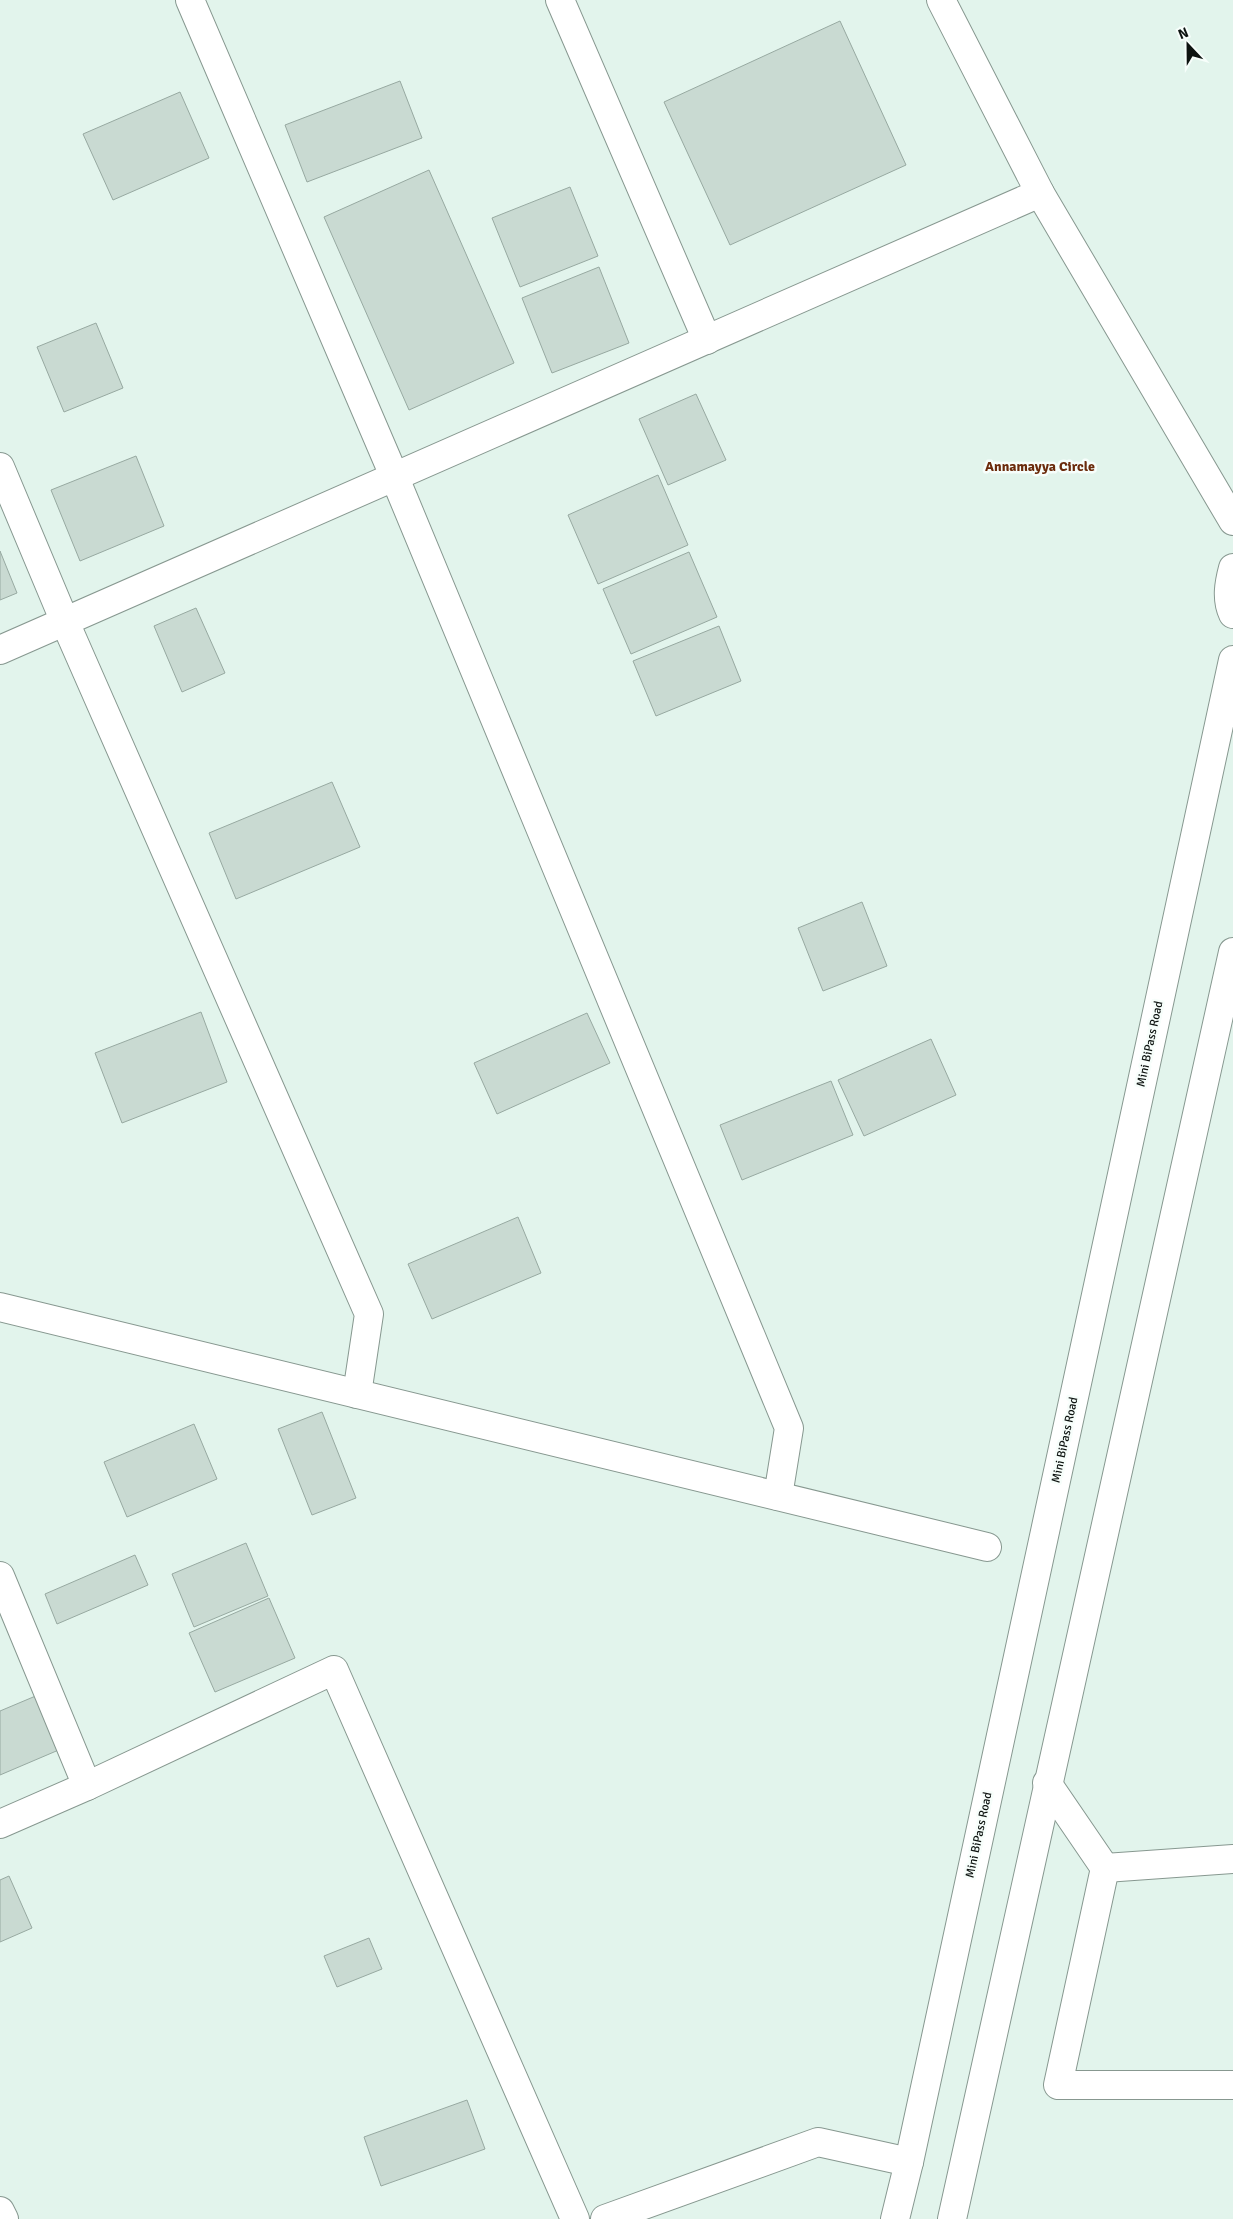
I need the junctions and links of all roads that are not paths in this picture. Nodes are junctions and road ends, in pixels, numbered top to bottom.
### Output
1 (190, 0) edge
2 (560, 0) edge
3 (942, 0) edge
4 (1040, 193) junction
5 (708, 340) junction
6 (0, 467) edge
7 (395, 478) junction
8 (1233, 521) edge
9 (1233, 568) edge
10 (1233, 614) edge
11 (65, 622) junction
12 (0, 650) edge
13 (1233, 660) edge
14 (1233, 952) edge
15 (0, 1307) edge
16 (357, 1394) junction
17 (778, 1496) junction
18 (987, 1547) dead end
19 (0, 1576) edge
20 (1047, 1783) junction
21 (87, 1786) junction
22 (0, 1824) edge
23 (1233, 1859) edge
24 (1104, 1868) junction
25 (1233, 2085) edge
26 (909, 2162) junction
27 (0, 2211) edge
28 (4, 2219) edge
29 (575, 2219) edge
30 (605, 2219) edge
31 (895, 2219) edge
32 (952, 2219) edge

1 - 7 street
2 - 5 street
3 - 4 street
4 - 5 street
4 - 8 street
5 - 7 street
6 - 11 street
7 - 11 street
7 - 17 street
9 - 10 street
11 - 12 street
11 - 16 street
13 - 26 street, Mini BiPass Road
14 - 20 street
15 - 16 street
16 - 17 street
17 - 18 street
19 - 21 street
20 - 24 street
20 - 32 street
21 - 22 street
21 - 29 street
23 - 24 street
24 - 25 street
26 - 30 street
26 - 31 street, Mini BiPass Road
27 - 28 street

